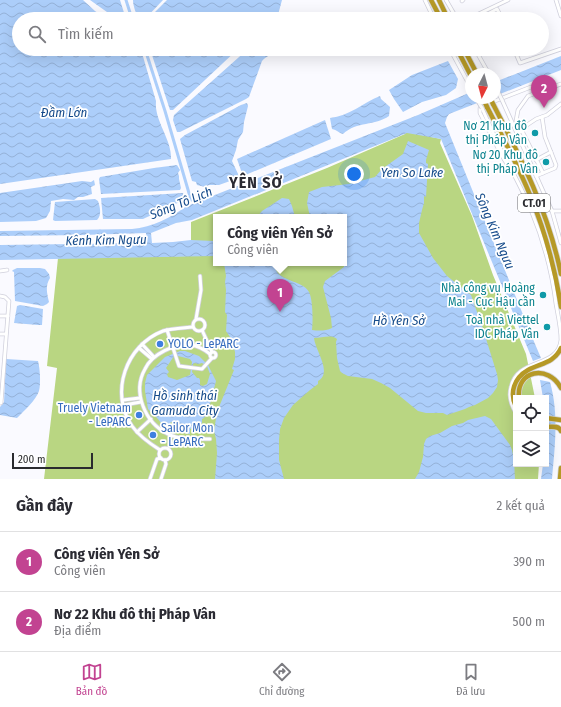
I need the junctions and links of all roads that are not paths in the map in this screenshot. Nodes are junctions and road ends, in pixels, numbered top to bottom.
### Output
1 (424, 0) edge
2 (431, 0) edge
3 (438, 0) edge
4 (446, 0) edge
5 (505, 0) edge
6 (556, 0) edge
7 (430, 12) edge
8 (437, 12) edge
9 (444, 12) edge
10 (452, 12) edge
11 (482, 12) edge
12 (561, 16) edge
13 (561, 49) edge
14 (549, 53) edge
15 (454, 56) edge
16 (461, 56) edge
17 (468, 56) edge
18 (479, 56) edge
19 (517, 56) edge
20 (540, 56) edge
21 (467, 68) edge
22 (474, 68) edge
23 (485, 68) edge
24 (465, 77) edge
25 (561, 84) edge
26 (531, 87) dead end
27 (501, 98) edge
28 (480, 104) edge
29 (485, 104) edge
30 (493, 104) edge
31 (561, 104) edge
32 (542, 117) junction
33 (522, 131) junction
34 (517, 134) junction
35 (551, 152) junction
36 (536, 160) junction
37 (510, 166) junction
38 (543, 173) junction
39 (536, 176) junction
40 (552, 211) junction
41 (561, 211) edge
42 (561, 243) edge
43 (7, 270) dead end
44 (0, 271) edge
45 (561, 274) edge
46 (200, 276) dead end
47 (0, 296) edge
48 (561, 307) edge
49 (0, 316) edge
50 (8, 316) junction
51 (196, 319) junction
52 (193, 327) junction
53 (167, 330) junction
54 (202, 330) junction
55 (0, 334) edge
56 (6, 334) junction
57 (140, 346) junction
58 (173, 348) junction
59 (561, 348) edge
60 (0, 352) edge
61 (5, 352) junction
62 (211, 353) junction
63 (153, 358) junction
64 (2, 369) edge
65 (1, 386) edge
66 (561, 388) edge
67 (519, 395) edge
68 (123, 400) junction
69 (141, 400) junction
70 (513, 400) edge
71 (0, 403) edge
72 (124, 405) junction
73 (513, 408) edge
74 (549, 418) edge
75 (150, 419) junction
76 (561, 420) edge
77 (549, 426) edge
78 (559, 427) edge
79 (561, 431) edge
80 (136, 432) junction
81 (210, 439) dead end
82 (160, 450) junction
83 (161, 458) junction
84 (165, 460) junction
85 (561, 468) edge
86 (150, 479) edge
87 (161, 479) edge
88 (560, 479) edge

1 - 7 street
2 - 8 highway
3 - 9 highway
4 - 10 street
5 - 11 street
6 - 12 street
13 - 14 street
15 - 24 street
16 - 21 highway
17 - 22 highway
18 - 23 street
19 - 20 street
25 - 34 street
26 - 37 street
27 - 34 street, bridge
28 - 37 street, bridge
29 - 48 highway, CT.01, bridge
30 - 45 highway, CT.01, bridge
31 - 32 street
32 - 33 street
32 - 35 street
33 - 34 street
33 - 36 street
34 - 39 street
35 - 36 street
35 - 38 street
36 - 38 street
37 - 73 street
38 - 39 street
39 - 40 street
40 - 41 street
40 - 42 street
43 - 44 street
46 - 51 street
47 - 50 street
49 - 50 street
50 - 56 street
51 - 52 street
51 - 54 street
52 - 53 street
52 - 54 street
53 - 57 street
53 - 58 street
54 - 62 street
55 - 56 street
56 - 61 street
57 - 63 street
57 - 68 street
58 - 62 street
58 - 62 street
58 - 63 street
59 - 70 highway
60 - 61 street
61 - 64 street
63 - 69 street
64 - 65 street
65 - 71 street
66 - 67 highway
68 - 69 street
68 - 72 street
69 - 72 street
69 - 75 street
72 - 80 street
74 - 76 highway
75 - 80 street
75 - 81 street
77 - 78 highway
78 - 79 highway
80 - 82 street
82 - 83 street
82 - 84 street
83 - 84 street
83 - 86 street
84 - 87 street
85 - 88 highway

